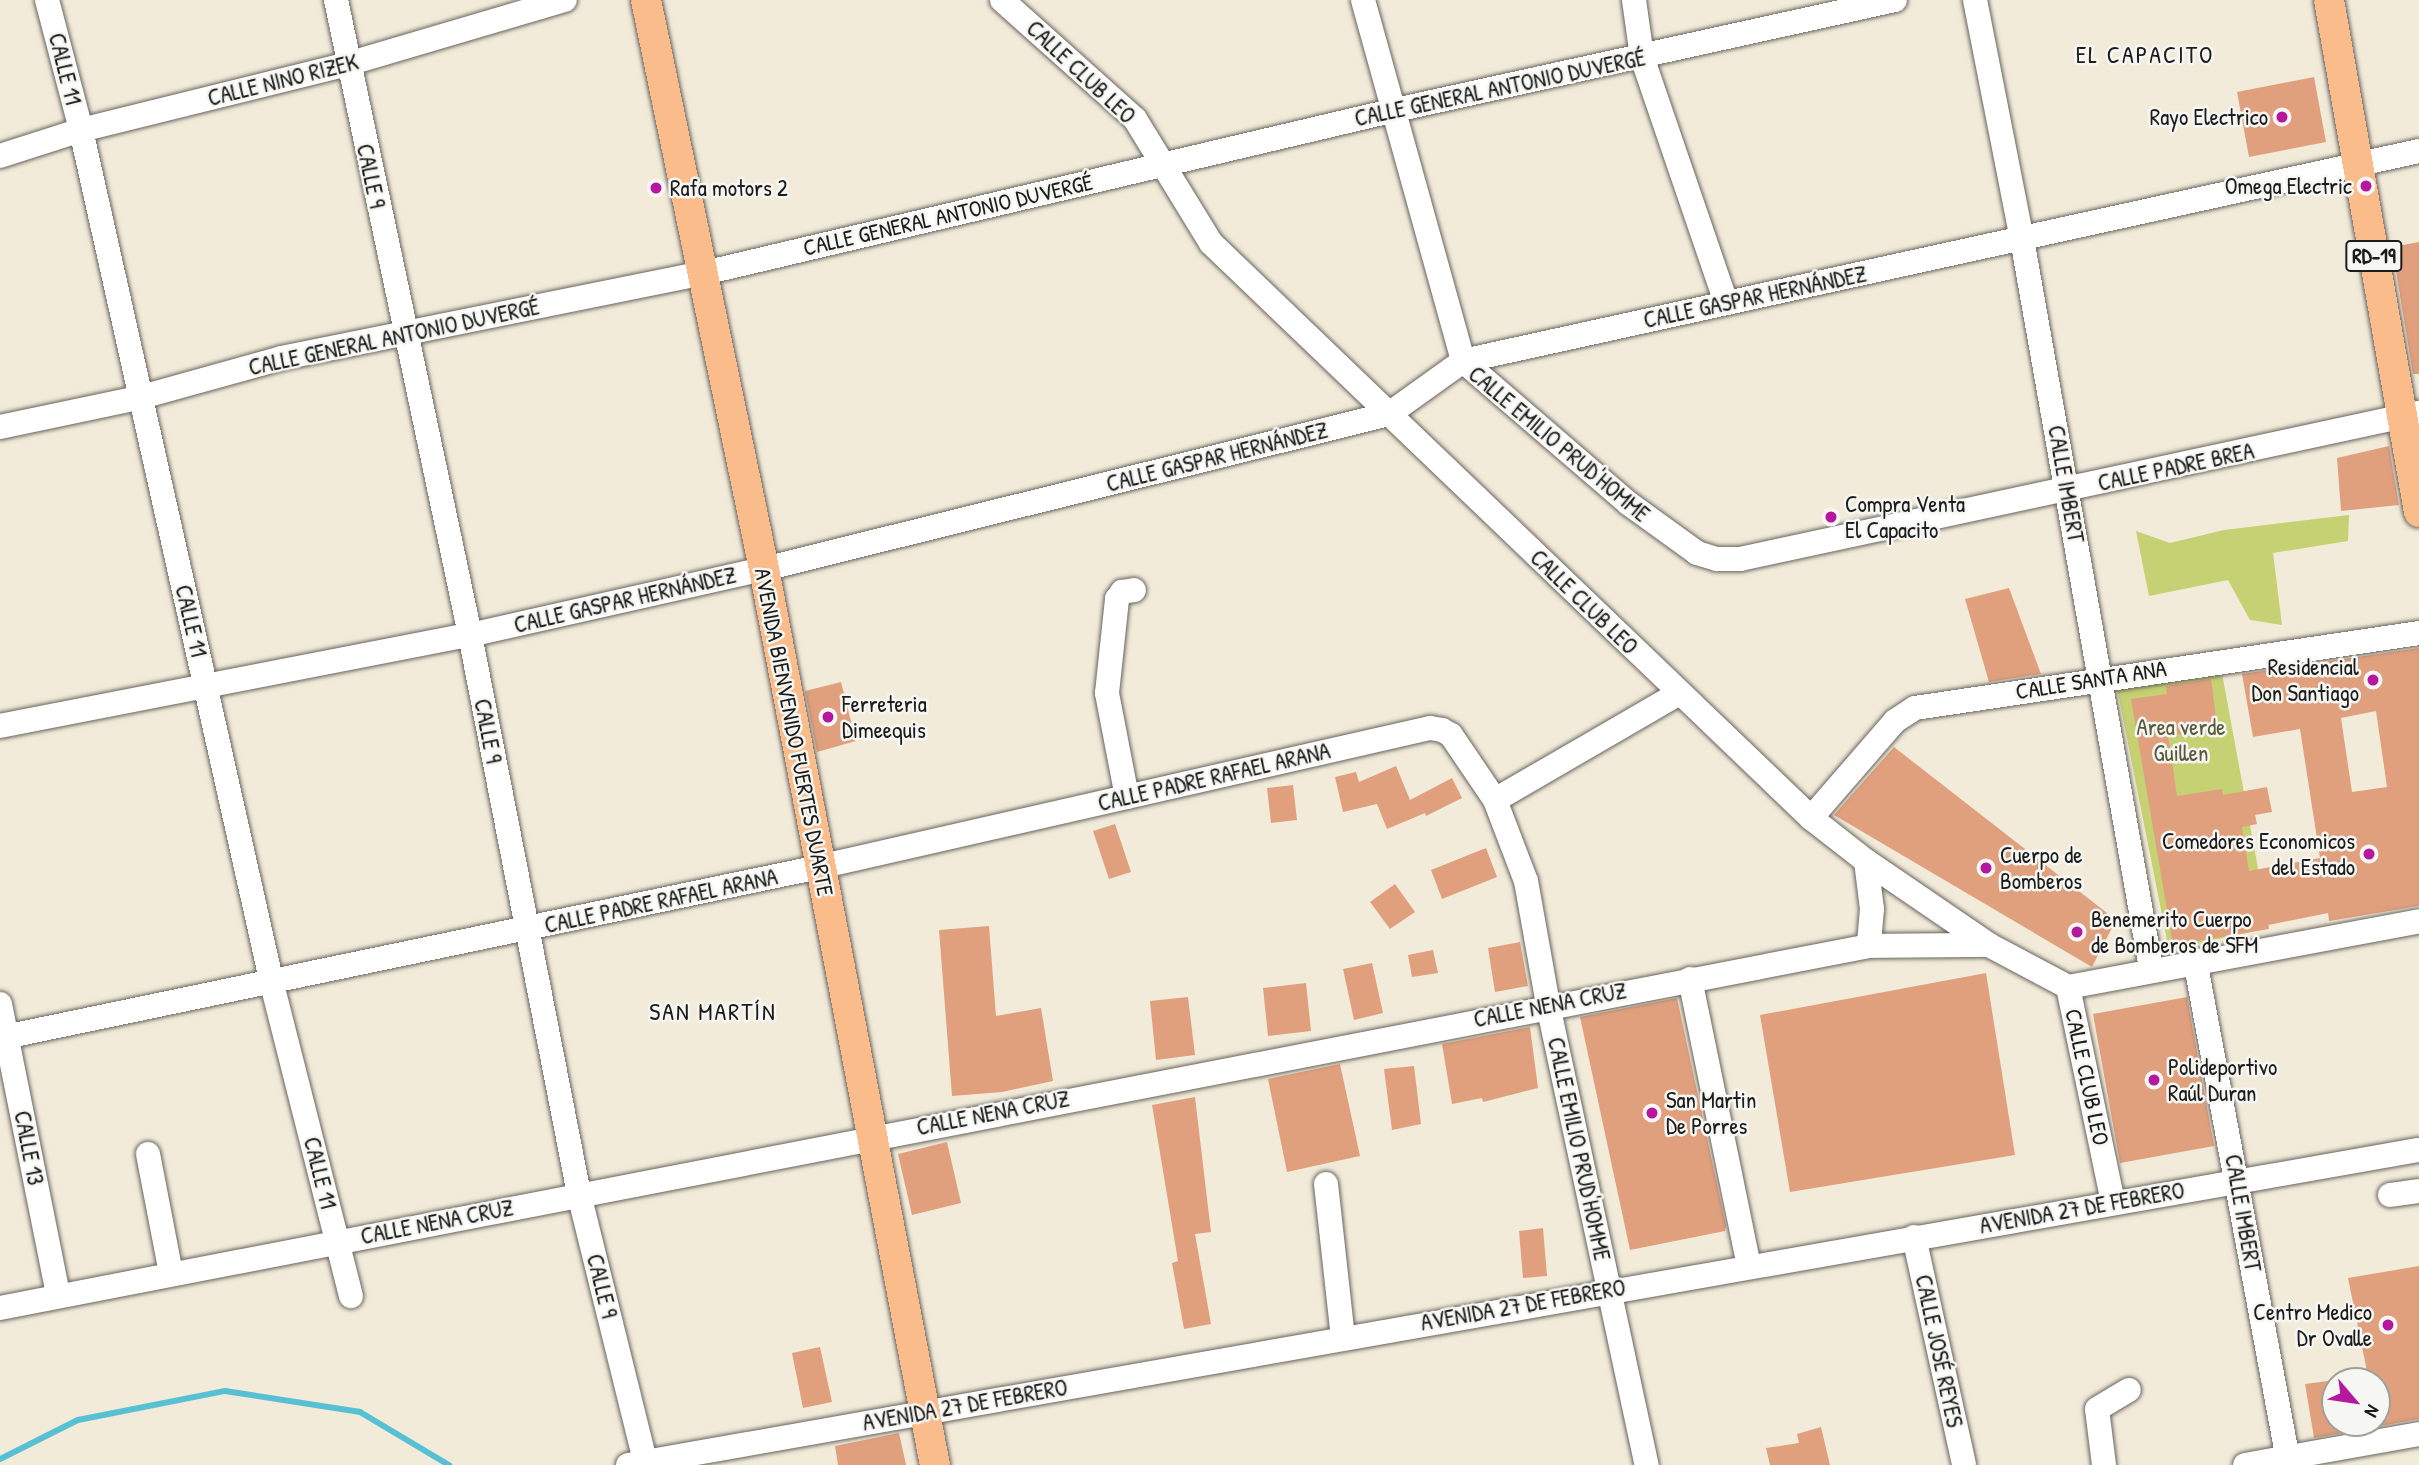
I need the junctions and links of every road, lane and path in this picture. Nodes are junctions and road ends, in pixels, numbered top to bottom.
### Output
1 (47, 0) edge
2 (336, 0) edge
3 (565, 0) edge
4 (646, 0) edge
5 (1002, 0) edge
6 (1363, 0) edge
7 (1634, 0) edge
8 (1895, 0) edge
9 (1975, 0) edge
10 (2329, 0) edge
11 (1642, 57) junction
12 (347, 64) junction
13 (1391, 111) junction
14 (81, 130) junction
15 (2419, 151) edge
16 (0, 156) edge
17 (1163, 164) junction
18 (2358, 164) junction
19 (2022, 239) junction
20 (704, 273) junction
21 (1726, 302) junction
22 (405, 334) junction
23 (1463, 361) junction
24 (138, 398) junction
25 (1389, 414) junction
26 (2410, 415) edge
27 (0, 427) edge
28 (2068, 491) junction
29 (2419, 512) edge
30 (1727, 560) joint
31 (764, 569) junction
32 (1134, 590) dead end
33 (2419, 632) edge
34 (470, 635) junction
35 (2101, 678) junction
36 (206, 686) junction
37 (1678, 694) junction
38 (0, 726) edge
39 (1442, 730) joint
40 (1127, 797) junction
41 (1495, 800) junction
42 (1811, 818) junction
43 (1866, 861) junction
44 (819, 867) junction
45 (2419, 921) edge
46 (525, 930) junction
47 (1989, 945) junction
48 (1868, 946) junction
49 (2195, 960) junction
50 (2151, 968) junction
51 (1690, 979) junction
52 (272, 984) junction
53 (2068, 987) junction
54 (0, 1003) edge
55 (1548, 1005) junction
56 (3, 1037) edge
57 (872, 1137) junction
58 (2419, 1150) edge
59 (148, 1154) dead end
60 (2238, 1181) junction
61 (1326, 1184) dead end
62 (2419, 1191) edge
63 (579, 1194) junction
64 (2390, 1195) dead end
65 (2113, 1203) junction
66 (1914, 1237) junction
67 (337, 1242) junction
68 (1749, 1266) junction
69 (171, 1273) junction
70 (1610, 1290) junction
71 (58, 1293) junction
72 (351, 1296) dead end
73 (0, 1308) edge
74 (1343, 1338) junction
75 (2129, 1390) dead end
76 (924, 1412) junction
77 (2419, 1434) edge
78 (2289, 1461) edge
79 (637, 1463) edge
80 (934, 1465) edge
81 (1647, 1465) edge
82 (1964, 1465) edge
83 (2104, 1465) edge
84 (2245, 1465) edge

1 - 14 street, CALLE 11
2 - 12 street, CALLE 9
3 - 12 street, CALLE NINO RIZEK
4 - 20 main road, AVENIDA BIENVENIDO FUERTES DUARTE
5 - 17 street, CALLE CLUB LEO
6 - 13 street, CALLE EMILIO PRUD'HOMME
7 - 11 street
8 - 11 street, CALLE GENERAL ANTONIO DUVERGÉ
9 - 19 street, CALLE IMBERT
10 - 18 main road, RD-19
11 - 13 street, CALLE GENERAL ANTONIO DUVERGÉ
11 - 21 street
12 - 14 street, CALLE NINO RIZEK
12 - 22 street, CALLE 9
13 - 17 street, CALLE GENERAL ANTONIO DUVERGÉ
13 - 23 street, CALLE EMILIO PRUD'HOMME
14 - 16 street, CALLE NINO RIZEK
14 - 24 street, CALLE 11
15 - 18 street, CALLE GASPAR HERNÁNDEZ
17 - 20 street, CALLE GENERAL ANTONIO DUVERGÉ
17 - 25 street, CALLE CLUB LEO
18 - 19 street, CALLE GASPAR HERNÁNDEZ
18 - 26 main road, RD-19
19 - 21 street, CALLE GASPAR HERNÁNDEZ
19 - 28 street, CALLE IMBERT
20 - 22 street, CALLE GENERAL ANTONIO DUVERGÉ
20 - 31 main road, AVENIDA BIENVENIDO FUERTES DUARTE
21 - 23 street, CALLE GASPAR HERNÁNDEZ
22 - 24 street, CALLE GENERAL ANTONIO DUVERGÉ
22 - 34 street, CALLE 9
23 - 25 street, CALLE GASPAR HERNÁNDEZ
23 - 30 street, CALLE EMILIO PRUD'HOMME
24 - 27 street, CALLE GENERAL ANTONIO DUVERGÉ
24 - 36 street, CALLE 11
25 - 31 street, CALLE GASPAR HERNÁNDEZ
25 - 37 street, CALLE CLUB LEO
26 - 28 street, CALLE PADRE BREA
26 - 29 main road, RD-19
28 - 30 street, CALLE PADRE BREA
28 - 35 street, CALLE IMBERT
31 - 34 street, CALLE GASPAR HERNÁNDEZ
31 - 44 main road, AVENIDA BIENVENIDO FUERTES DUARTE
32 - 40 street
33 - 35 street, CALLE SANTA ANA
34 - 36 street, CALLE GASPAR HERNÁNDEZ
34 - 46 street, CALLE 9
35 - 42 street, CALLE SANTA ANA
35 - 50 street, CALLE IMBERT
36 - 38 street, CALLE GASPAR HERNÁNDEZ
36 - 52 street, CALLE 11
37 - 41 street
37 - 42 street, CALLE CLUB LEO
39 - 40 street, CALLE PADRE RAFAEL ARANA
39 - 41 street, CALLE EMILIO PRUD'HOMME
40 - 44 street, CALLE PADRE RAFAEL ARANA
41 - 55 street, CALLE EMILIO PRUD'HOMME
42 - 43 street, CALLE CLUB LEO
43 - 47 street, CALLE CLUB LEO
43 - 48 street
44 - 46 street, CALLE PADRE RAFAEL ARANA
44 - 57 main road, AVENIDA BIENVENIDO FUERTES DUARTE
45 - 49 street
46 - 52 street, CALLE PADRE RAFAEL ARANA
46 - 63 street, CALLE 9
47 - 48 street, CALLE NENA CRUZ
47 - 53 street, CALLE CLUB LEO
48 - 51 street, CALLE NENA CRUZ
49 - 50 street
49 - 60 street, CALLE IMBERT
50 - 53 street
51 - 55 street, CALLE NENA CRUZ
51 - 68 street
52 - 56 street, CALLE PADRE RAFAEL ARANA
52 - 67 street, CALLE 11
53 - 65 street, CALLE CLUB LEO
54 - 56 street, CALLE 13
55 - 57 street, CALLE NENA CRUZ
55 - 70 street, CALLE EMILIO PRUD'HOMME
56 - 71 street, CALLE 13
57 - 63 street, CALLE NENA CRUZ
57 - 76 main road, AVENIDA BIENVENIDO FUERTES DUARTE
58 - 60 street, AVENIDA 27 DE FEBRERO
59 - 69 street
60 - 65 street, AVENIDA 27 DE FEBRERO
60 - 78 street, CALLE IMBERT
61 - 74 street
62 - 64 street
63 - 67 street, CALLE NENA CRUZ
63 - 79 street, CALLE 9
65 - 66 street, AVENIDA 27 DE FEBRERO
66 - 68 street, AVENIDA 27 DE FEBRERO
66 - 82 street, CALLE JOSÉ REYES
67 - 69 street, CALLE NENA CRUZ
67 - 72 street, CALLE 11
68 - 70 street, AVENIDA 27 DE FEBRERO
69 - 71 street, CALLE NENA CRUZ
70 - 74 street, AVENIDA 27 DE FEBRERO
70 - 81 street, CALLE EMILIO PRUD'HOMME
71 - 73 street, CALLE NENA CRUZ
74 - 76 street, AVENIDA 27 DE FEBRERO
75 - 83 street
76 - 79 street, AVENIDA 27 DE FEBRERO
76 - 80 main road, AVENIDA BIENVENIDO FUERTES DUARTE
77 - 78 street
78 - 84 street

